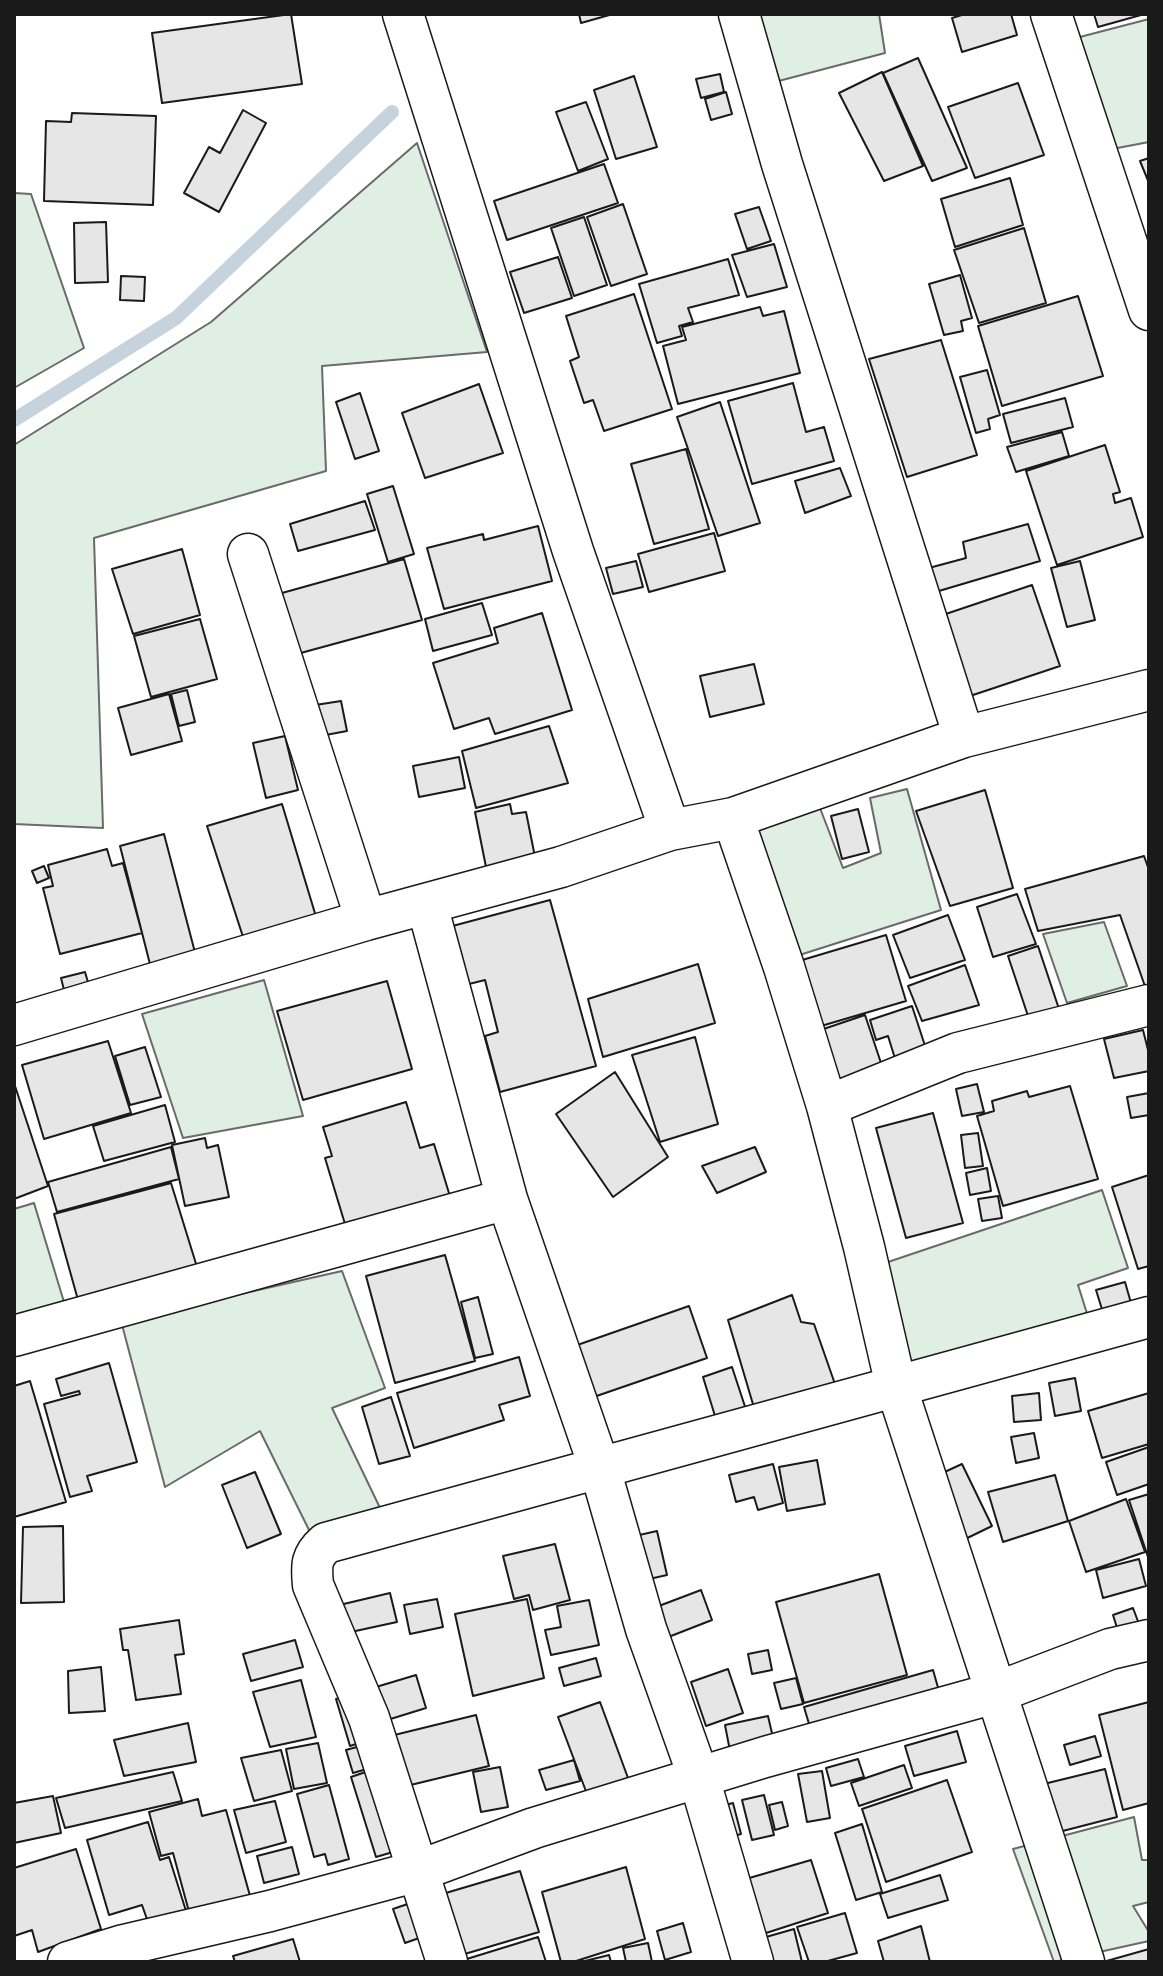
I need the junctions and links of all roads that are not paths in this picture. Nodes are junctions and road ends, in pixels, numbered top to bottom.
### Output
1 (403, 14) edge
2 (739, 14) edge
3 (1051, 14) edge
4 (1149, 310) edge
5 (248, 554) dead end
6 (1149, 690) edge
7 (964, 737) junction
8 (733, 818) junction
9 (670, 830) junction
10 (427, 905) junction
11 (366, 920) junction
12 (1149, 1005) edge
13 (14, 1025) edge
14 (827, 1106) junction
15 (507, 1199) junction
16 (1149, 1317) edge
17 (14, 1336) edge
18 (896, 1386) junction
19 (600, 1469) junction
20 (1149, 1640) edge
21 (995, 1693) junction
22 (699, 1778) junction
23 (418, 1871) junction
24 (68, 1962) edge
25 (447, 1962) edge
26 (753, 1962) edge
27 (1084, 1962) edge

1 - 9 street
2 - 7 street
3 - 4 street
5 - 11 street
6 - 7 street
7 - 8 street
8 - 9 street
8 - 14 street
9 - 10 street
10 - 11 street
10 - 15 street
11 - 13 street
12 - 14 street
14 - 18 street
15 - 17 street
15 - 19 street
16 - 18 street
18 - 19 street
18 - 21 street
19 - 22 street
19 - 23 street
20 - 21 street
21 - 22 street
21 - 27 street
22 - 23 street
22 - 26 street
23 - 24 street
23 - 25 street

